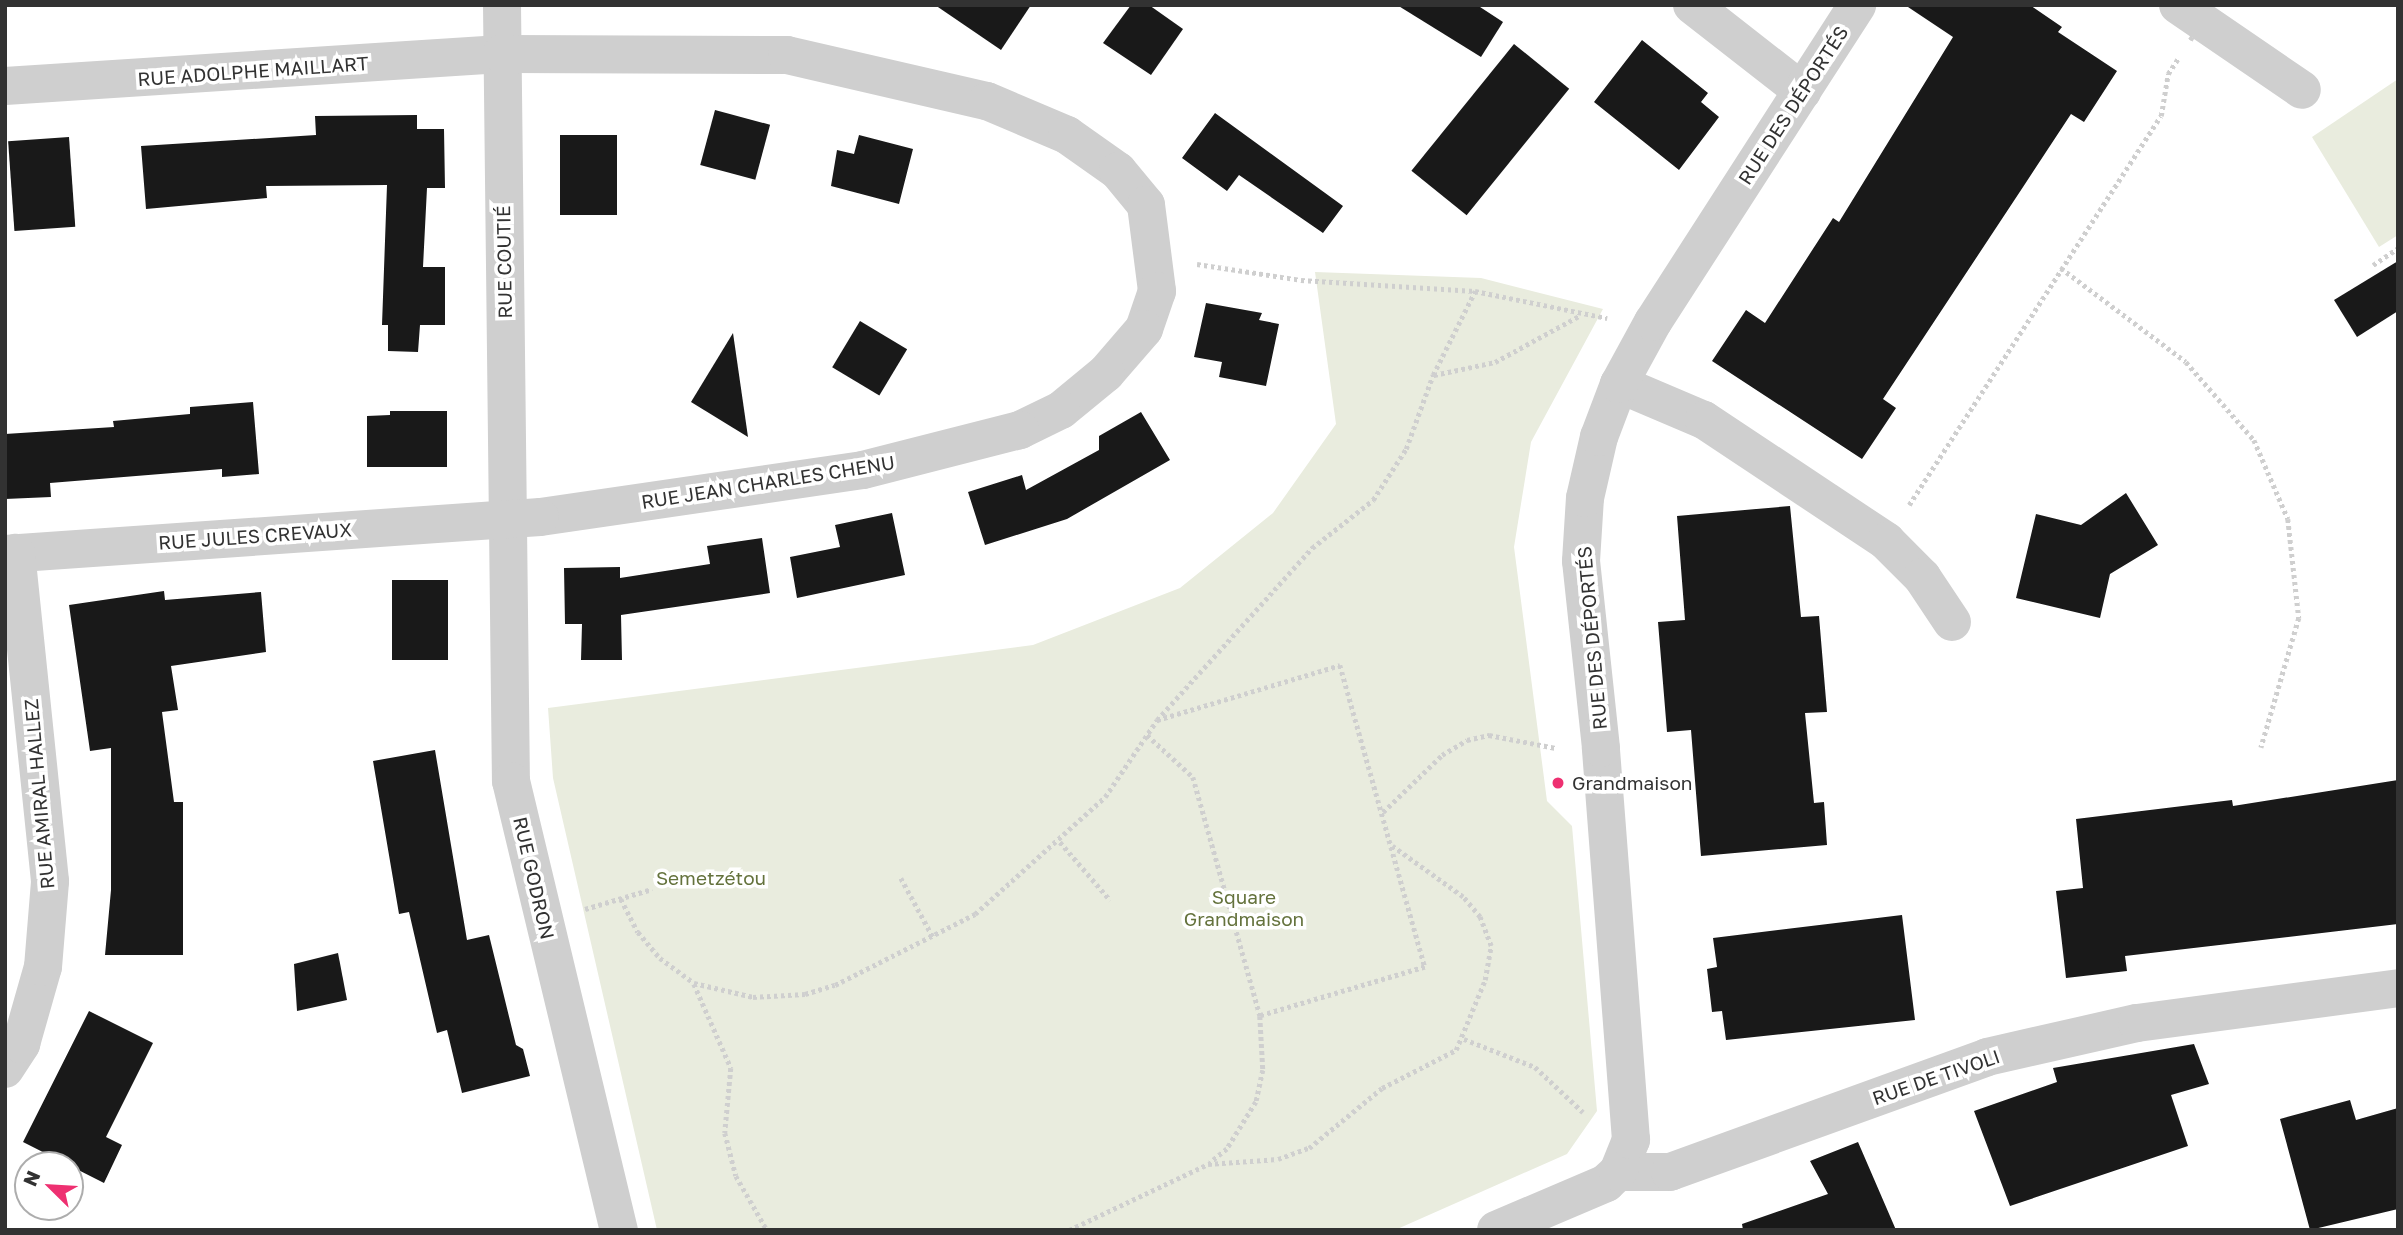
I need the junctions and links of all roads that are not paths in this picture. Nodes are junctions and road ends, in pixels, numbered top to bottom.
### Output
1 (502, 5) edge
2 (1692, 5) edge
3 (1857, 5) edge
4 (2184, 23) edge
5 (501, 54) junction
6 (5, 86) edge
7 (1802, 90) junction
8 (2302, 90) dead end
9 (1619, 383) junction
10 (505, 519) junction
11 (10, 554) edge
12 (1952, 622) dead end
13 (2398, 988) edge
14 (5, 1069) edge
15 (1618, 1172) junction
16 (619, 1230) edge
17 (1496, 1230) edge

1 - 5 street, RUE COUTIÉ
2 - 7 street
3 - 7 street, RUE DES DÉPORTÉS
4 - 8 street
5 - 6 street, RUE ADOLPHE MAILLART
5 - 10 street, RUE COUTIÉ
5 - 10 street, RUE JEAN CHARLES CHENU
7 - 9 street, RUE DES DÉPORTÉS
9 - 12 street
9 - 15 street, RUE DES DÉPORTÉS
10 - 11 street, RUE JULES CREVAUX
10 - 16 street, RUE GODRON
11 - 14 street, RUE AMIRAL HALLEZ
13 - 15 street, RUE DE TIVOLI
15 - 17 street

